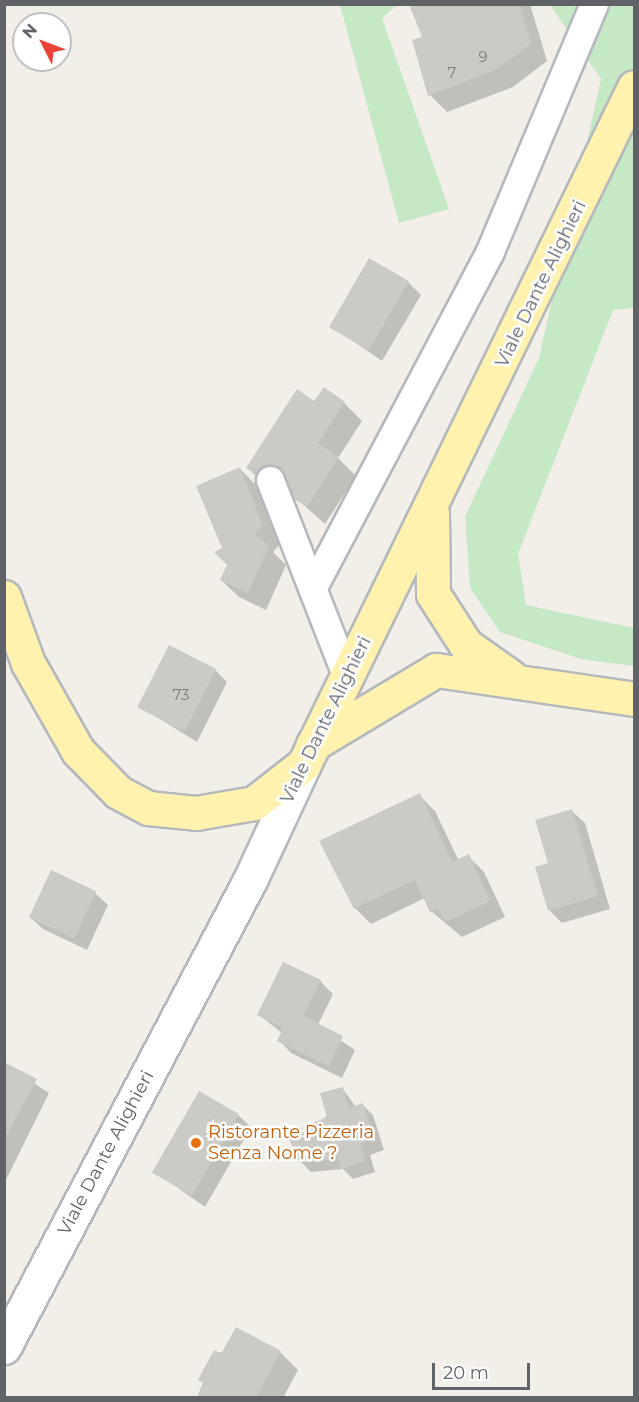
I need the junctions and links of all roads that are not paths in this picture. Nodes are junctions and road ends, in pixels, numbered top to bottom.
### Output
1 (594, 4) edge
2 (634, 87) edge
3 (270, 480) dead end
4 (432, 506) junction
5 (313, 587) junction
6 (4, 597) edge
7 (347, 677) junction
8 (517, 680) junction
9 (634, 699) edge
10 (308, 754) junction
11 (4, 1347) edge

1 - 5 street
2 - 4 main road, Viale Dante Alighieri
3 - 5 street
4 - 7 main road, Viale Dante Alighieri
4 - 8 main road
5 - 7 street
6 - 10 main road
7 - 10 main road, Viale Dante Alighieri
8 - 9 main road
8 - 10 main road
10 - 11 street, Viale Dante Alighieri

